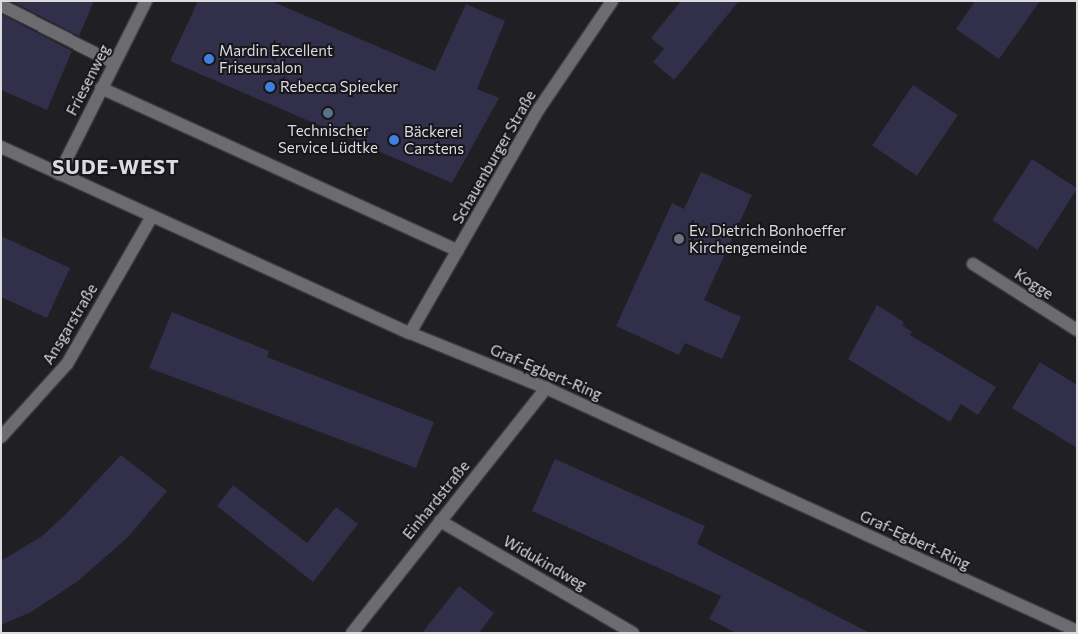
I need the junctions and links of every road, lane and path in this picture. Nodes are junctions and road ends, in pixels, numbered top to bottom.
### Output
1 (146, 1) edge
2 (612, 1) edge
3 (1, 5) edge
4 (114, 63) junction
5 (102, 88) junction
6 (1, 147) edge
7 (59, 174) junction
8 (151, 218) junction
9 (458, 251) junction
10 (973, 264) dead end
11 (1077, 330) edge
12 (410, 333) junction
13 (546, 388) junction
14 (1, 437) edge
15 (440, 521) junction
16 (1077, 631) edge
17 (352, 633) edge
18 (632, 633) edge

1 - 4 street, Friesenweg
2 - 9 street, Schauenburger Straße
3 - 4 street
4 - 5 street, Friesenweg
5 - 7 street, Friesenweg
5 - 9 street
6 - 7 street, Graf-Egbert-Ring
7 - 8 street, Graf-Egbert-Ring
8 - 12 street, Graf-Egbert-Ring
8 - 14 street, Ansgarstraße
9 - 12 street, Schauenburger Straße
10 - 11 street, Kogge
12 - 13 street, Graf-Egbert-Ring
13 - 15 street, Einhardstraße
13 - 16 street, Graf-Egbert-Ring
15 - 17 street, Einhardstraße
15 - 18 street, Widukindweg

